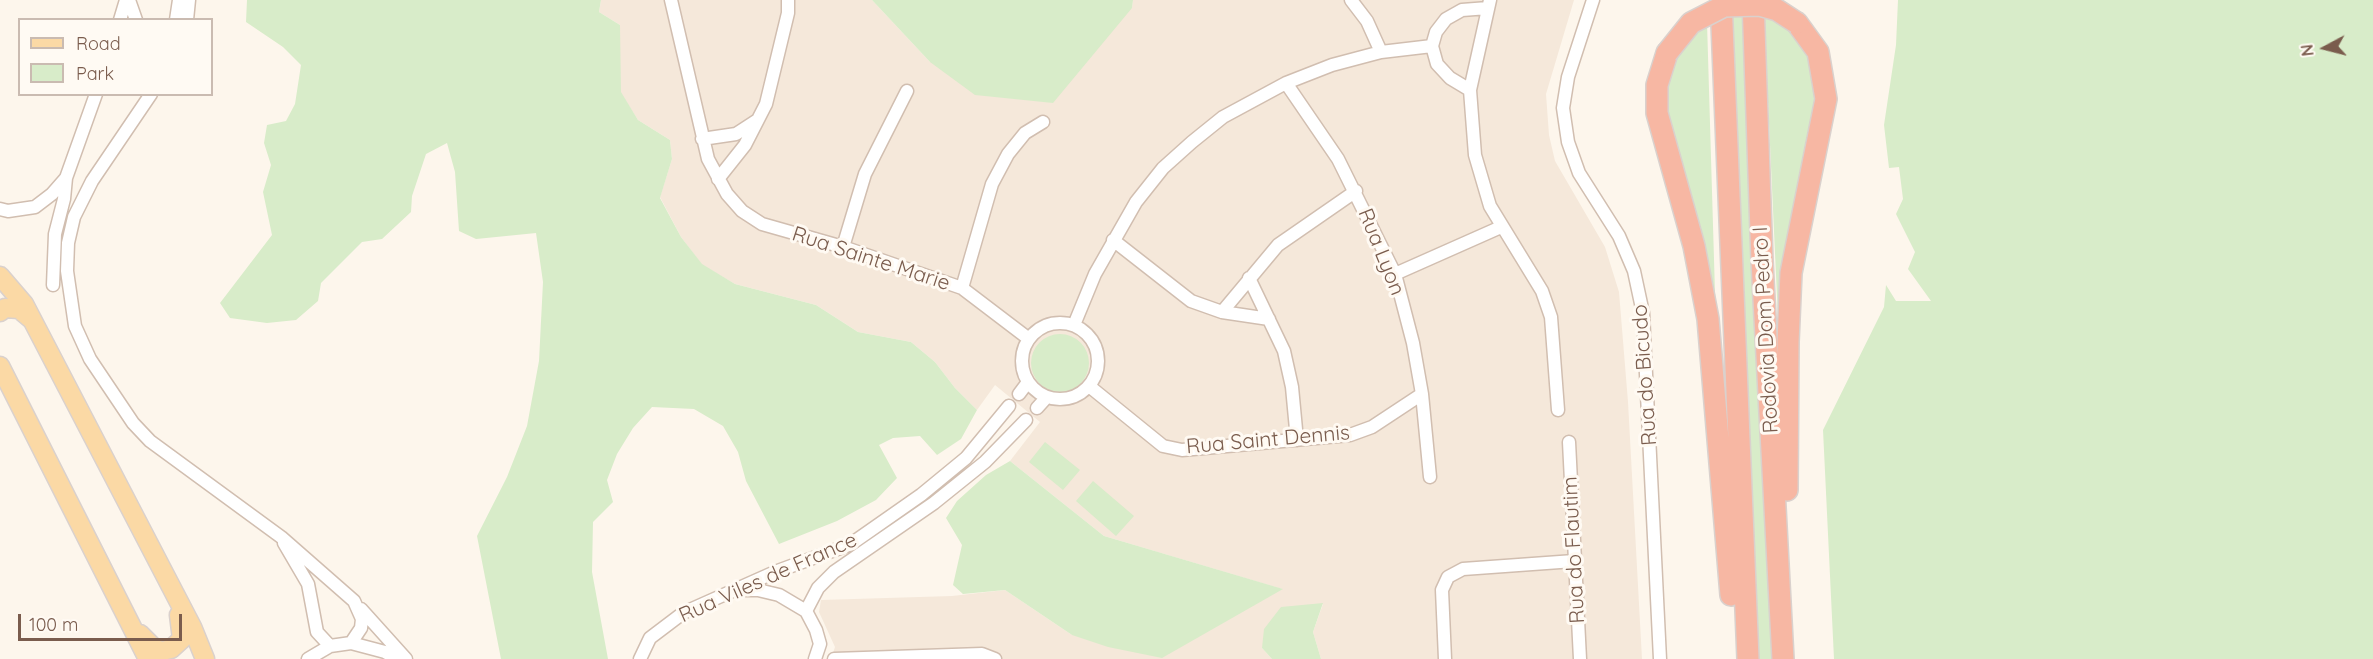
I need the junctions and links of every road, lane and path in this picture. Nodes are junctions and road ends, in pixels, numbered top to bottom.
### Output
1 (127, 0) edge
2 (179, 0) edge
3 (189, 0) edge
4 (671, 0) edge
5 (788, 0) edge
6 (1351, 0) edge
7 (1593, 0) edge
8 (1721, 0) edge
9 (1753, 0) edge
10 (1489, 4) edge
11 (121, 18) edge
12 (135, 18) edge
13 (176, 18) edge
14 (188, 18) edge
15 (1432, 46) junction
16 (1381, 52) junction
17 (1286, 83) junction
18 (1470, 90) junction
19 (907, 91) dead end
20 (95, 96) edge
21 (144, 96) edge
22 (150, 96) edge
23 (759, 118) junction
24 (1043, 122) dead end
25 (122, 138) junction
26 (702, 139) junction
27 (66, 178) junction
28 (718, 179) junction
29 (1356, 191) junction
30 (0, 209) edge
31 (1501, 227) junction
32 (1113, 240) junction
33 (843, 246) junction
34 (1395, 274) junction
35 (0, 276) edge
36 (1249, 278) junction
37 (52, 285) dead end
38 (962, 288) junction
39 (0, 312) edge
40 (1222, 312) junction
41 (1269, 319) junction
42 (32, 321) junction
43 (1074, 325) junction
44 (1029, 339) junction
45 (0, 366) edge
46 (1028, 382) junction
47 (1089, 386) junction
48 (1019, 394) dead end
49 (1422, 394) junction
50 (1046, 398) junction
51 (1010, 406) dead end
52 (1036, 408) dead end
53 (1558, 410) dead end
54 (1026, 420) dead end
55 (1297, 440) junction
56 (1569, 442) dead end
57 (1431, 477) dead end
58 (281, 537) junction
59 (1574, 561) junction
60 (737, 590) junction
61 (173, 591) junction
62 (354, 602) junction
63 (806, 611) junction
64 (128, 619) junction
65 (351, 643) junction
66 (330, 646) junction
67 (923, 657) edge
68 (148, 659) edge
69 (205, 659) edge
70 (308, 659) edge
71 (397, 659) edge
72 (406, 659) edge
73 (640, 659) edge
74 (815, 659) edge
75 (834, 659) edge
76 (994, 659) edge
77 (1445, 659) edge
78 (1580, 659) edge
79 (1660, 659) edge
80 (1736, 659) edge
81 (1748, 659) edge
82 (1784, 659) edge

1 - 11 street
1 - 12 street
2 - 13 street
3 - 14 street
4 - 26 street, Rua Sainte Marie
5 - 23 street
6 - 16 street
7 - 79 street, Rua do Bicudo
8 - 81 highway, Rodovia Dom Pedro I
9 - 82 highway, Rodovia Dom Pedro I
10 - 15 street
10 - 18 street
15 - 16 street
15 - 18 street
16 - 17 street
17 - 29 street, Rua Lyon
17 - 32 street
18 - 31 street
19 - 33 street
20 - 27 street
21 - 25 street
22 - 25 street
23 - 26 street
23 - 28 street
24 - 38 street
25 - 58 street
26 - 28 street, Rua Sainte Marie
27 - 30 street
27 - 37 street
28 - 33 street, Rua Sainte Marie
29 - 34 street, Rua Lyon
29 - 36 street
31 - 34 street
31 - 53 street
32 - 40 street
32 - 43 street
33 - 38 street, Rua Sainte Marie
34 - 49 street, Rua Lyon
35 - 42 main road
36 - 40 street
36 - 41 street
38 - 44 street, Rua Sainte Marie
39 - 42 main road
40 - 41 street
41 - 55 street
42 - 61 main road
43 - 44 street
43 - 47 street
44 - 46 street
45 - 64 main road
46 - 48 street
46 - 50 street
47 - 50 street
47 - 55 street, Rua Saint Dennis
49 - 55 street, Rua Saint Dennis
49 - 57 street, Rua Lyon
50 - 52 street
51 - 60 street, Rua Viles de France
54 - 63 street, Rua Viles de France
56 - 59 street, Rua do Flautim
58 - 62 street
58 - 66 street
59 - 77 street
59 - 78 street, Rua do Flautim
60 - 63 street
60 - 73 street, Rua Viles de France
61 - 64 main road
61 - 69 main road
62 - 65 street
62 - 72 street
63 - 74 street
64 - 68 main road
65 - 66 street
65 - 71 street
66 - 70 street
67 - 75 street
67 - 76 street
80 - 82 highway, bridge

